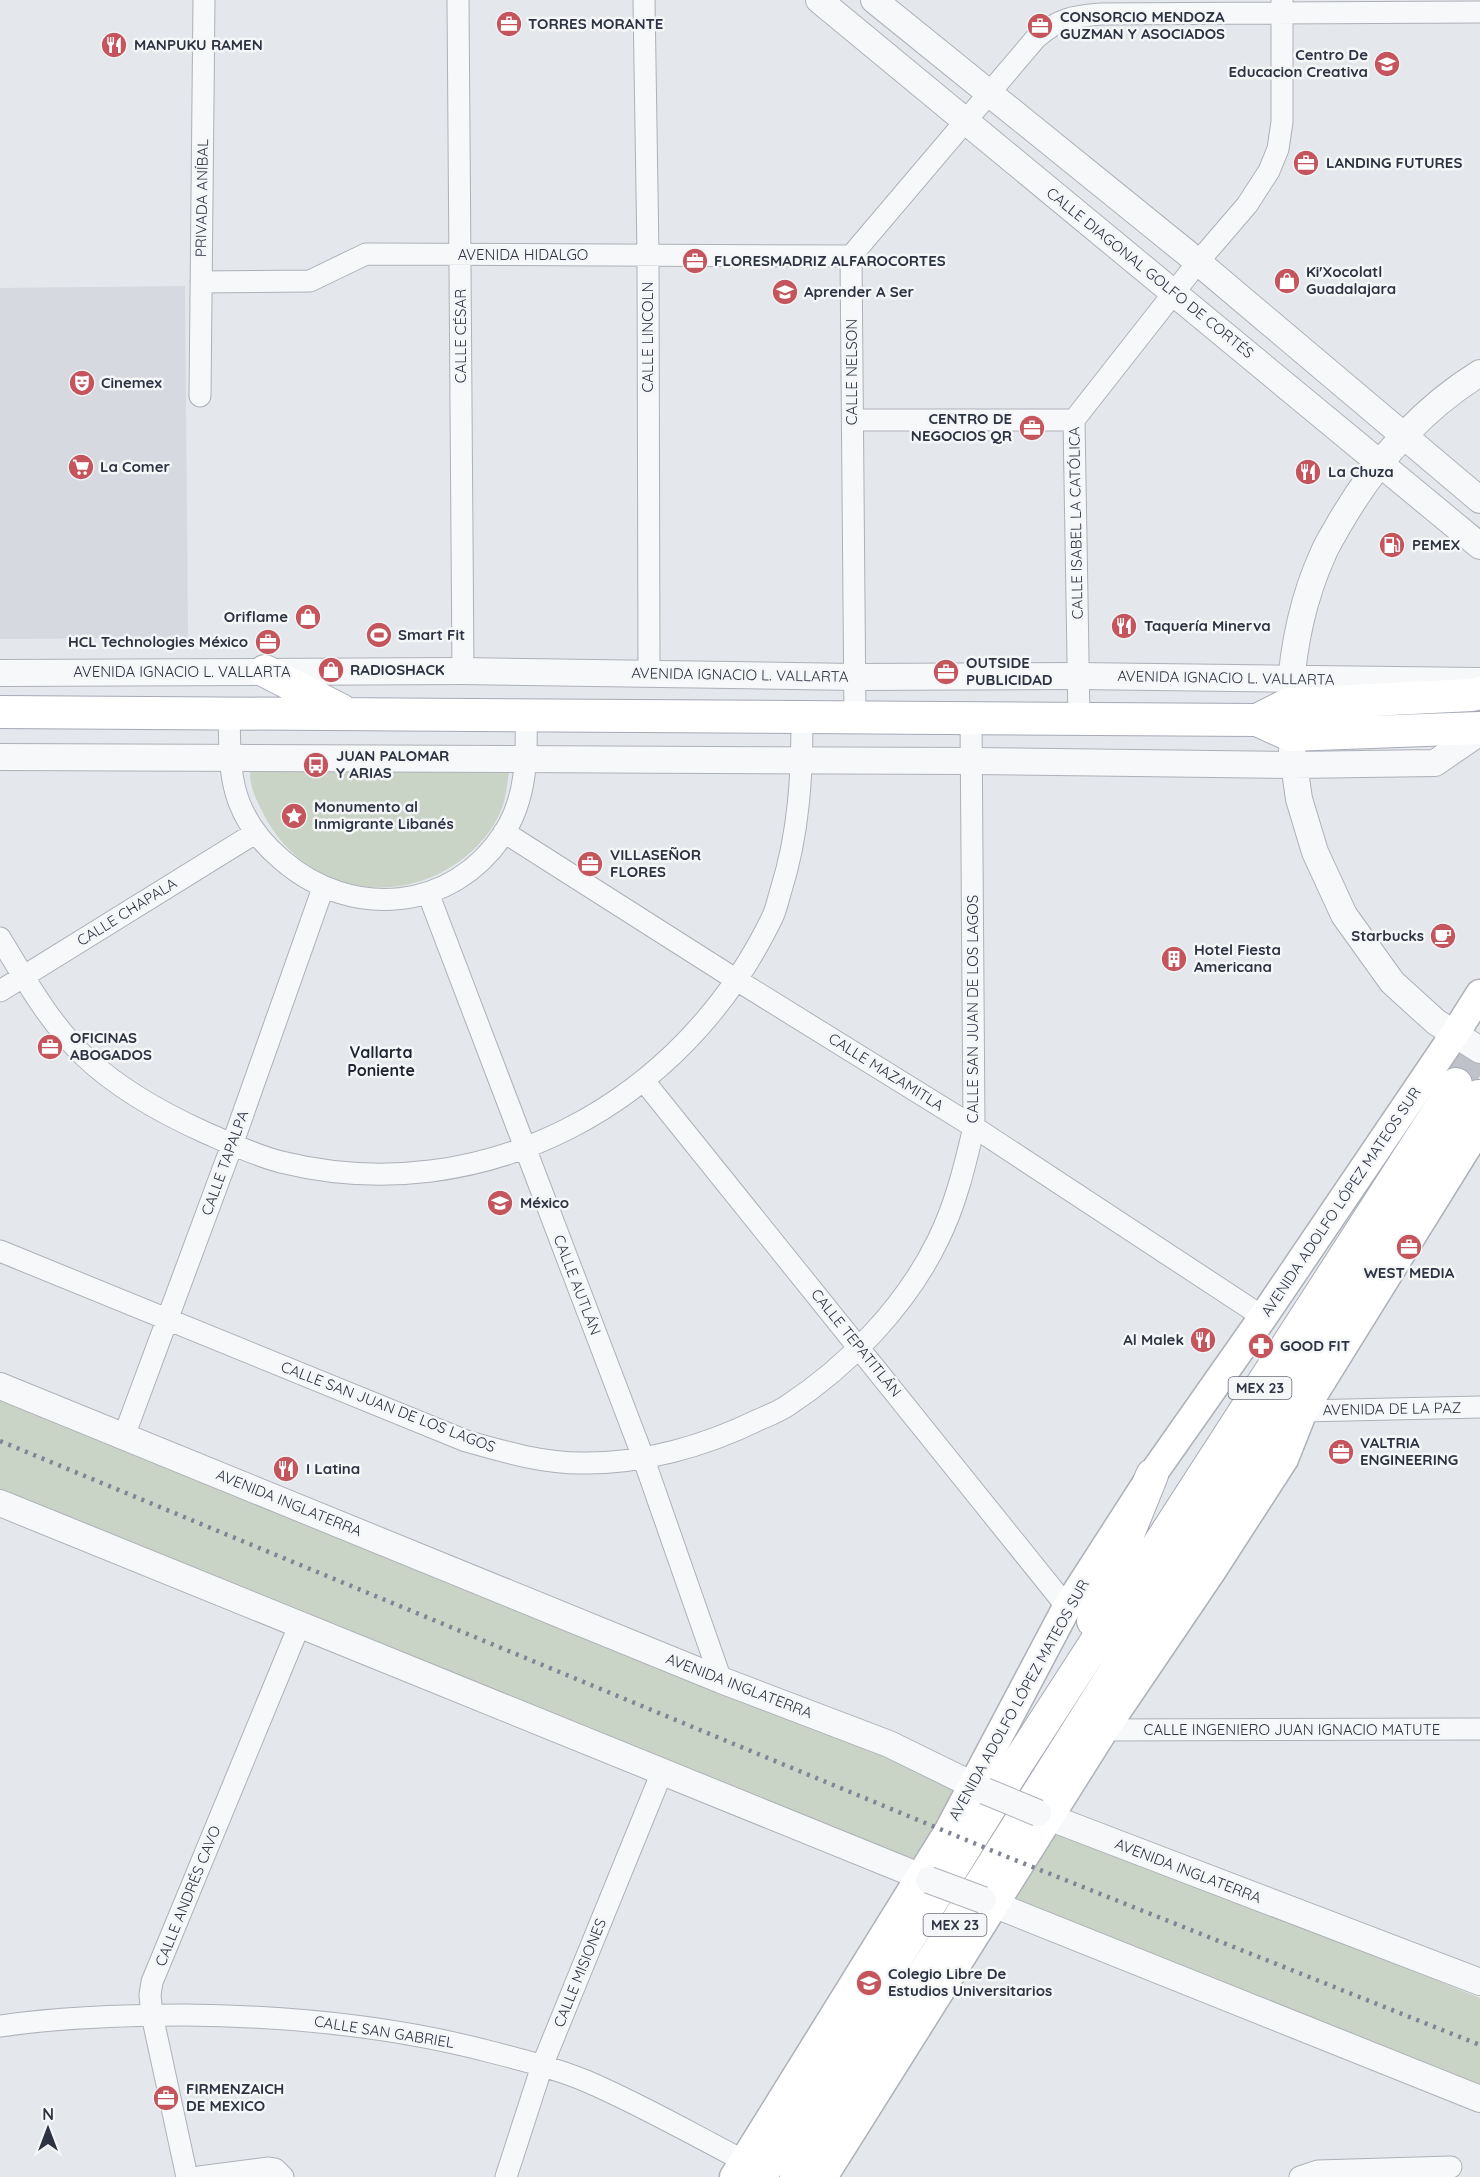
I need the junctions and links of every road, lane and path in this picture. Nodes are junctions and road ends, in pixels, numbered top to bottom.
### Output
1 (204, 0) edge
2 (458, 0) edge
3 (645, 0) edge
4 (819, 0) edge
5 (874, 0) edge
6 (1282, 7) edge
7 (1060, 10) edge
8 (1480, 12) edge
9 (990, 94) junction
10 (966, 123) junction
11 (461, 255) junction
12 (648, 255) junction
13 (851, 256) junction
14 (1198, 262) junction
15 (201, 282) junction
16 (1174, 293) junction
17 (1480, 373) edge
18 (200, 396) dead end
19 (853, 420) junction
20 (1074, 420) junction
21 (1404, 435) junction
22 (1380, 463) junction
23 (1480, 500) edge
24 (1480, 546) edge
25 (265, 671) junction
26 (463, 671) junction
27 (0, 673) edge
28 (649, 673) junction
29 (855, 676) junction
30 (1078, 676) junction
31 (1480, 681) edge
32 (1480, 693) edge
33 (1290, 706) junction
34 (0, 712) edge
35 (230, 712) junction
36 (347, 713) junction
37 (526, 714) junction
38 (802, 716) junction
39 (855, 717) junction
40 (971, 717) junction
41 (1079, 718) junction
42 (1480, 730) edge
43 (0, 757) edge
44 (230, 758) junction
45 (527, 759) junction
46 (802, 760) junction
47 (972, 761) junction
48 (1293, 765) junction
49 (504, 832) junction
50 (255, 833) junction
51 (323, 888) junction
52 (428, 893) junction
53 (0, 938) edge
54 (23, 977) junction
55 (735, 979) junction
56 (0, 991) edge
57 (1480, 994) edge
58 (1455, 1035) junction
59 (1480, 1050) edge
60 (644, 1081) junction
61 (1471, 1102) edge
62 (974, 1127) junction
63 (232, 1145) junction
64 (525, 1148) junction
65 (0, 1251) edge
66 (1263, 1317) junction
67 (167, 1320) junction
68 (859, 1347) junction
69 (0, 1386) edge
70 (1480, 1407) edge
71 (1303, 1411) junction
72 (124, 1436) junction
73 (643, 1457) junction
74 (1152, 1475) junction
75 (0, 1503) edge
76 (1067, 1607) junction
77 (299, 1626) junction
78 (1115, 1674) junction
79 (721, 1680) junction
80 (1064, 1691) junction
81 (1480, 1729) edge
82 (1104, 1730) junction
83 (662, 1773) junction
84 (980, 1789) junction
85 (1044, 1815) junction
86 (925, 1878) junction
87 (988, 1902) junction
88 (1480, 1982) edge
89 (152, 2015) junction
90 (0, 2026) edge
91 (542, 2066) junction
92 (1480, 2099) edge
93 (1451, 2167) dead end
94 (746, 2172) edge
95 (187, 2177) edge
96 (199, 2177) edge
97 (283, 2177) edge
98 (506, 2177) edge
99 (796, 2177) edge
100 (823, 2177) edge
101 (1300, 2177) edge

1 - 15 street, PRIVADA ANÍBAL
2 - 11 street, CALLE CÉSAR
3 - 12 street, CALLE LINCOLN
4 - 10 street, CALLE DIAGONAL GOLFO DE CORTÉS
5 - 9 street
6 - 7 street
6 - 8 street
6 - 14 street, CALLE ISABEL LA CATÓLICA
7 - 9 street
9 - 10 street
9 - 14 street
10 - 13 street
10 - 16 street, CALLE DIAGONAL GOLFO DE CORTÉS
11 - 12 street, AVENIDA HIDALGO
11 - 15 street, AVENIDA HIDALGO
11 - 26 street, CALLE CÉSAR
12 - 13 street, AVENIDA HIDALGO
12 - 28 street, CALLE LINCOLN
13 - 19 street, CALLE NELSON
14 - 16 street, CALLE ISABEL LA CATÓLICA
14 - 21 street
15 - 18 street, PRIVADA ANÍBAL
16 - 20 street, CALLE ISABEL LA CATÓLICA
16 - 22 street, CALLE DIAGONAL GOLFO DE CORTÉS
17 - 21 street
19 - 20 street
19 - 29 street, CALLE NELSON
20 - 30 street, CALLE ISABEL LA CATÓLICA
21 - 22 street
21 - 23 street
22 - 24 street, CALLE DIAGONAL GOLFO DE CORTÉS
22 - 33 street
25 - 26 street, AVENIDA IGNACIO L. VALLARTA
25 - 27 street, AVENIDA IGNACIO L. VALLARTA
25 - 36 main road
26 - 28 street, AVENIDA IGNACIO L. VALLARTA
28 - 29 street, AVENIDA IGNACIO L. VALLARTA
29 - 30 street, AVENIDA IGNACIO L. VALLARTA
29 - 39 street, CALLE NELSON
30 - 33 street, AVENIDA IGNACIO L. VALLARTA
30 - 41 street, CALLE ISABEL LA CATÓLICA
31 - 33 street, AVENIDA IGNACIO L. VALLARTA
32 - 33 main road, AVENIDA IGNACIO L. VALLARTA
33 - 41 main road, AVENIDA IGNACIO L. VALLARTA
33 - 42 main road, AVENIDA IGNACIO L. VALLARTA
33 - 48 street
34 - 35 main road, AVENIDA IGNACIO L. VALLARTA
35 - 36 main road, AVENIDA IGNACIO L. VALLARTA
35 - 44 street
36 - 37 main road, AVENIDA IGNACIO L. VALLARTA
37 - 38 main road, AVENIDA IGNACIO L. VALLARTA
37 - 45 street
38 - 39 main road, AVENIDA IGNACIO L. VALLARTA
38 - 46 street
39 - 40 main road, AVENIDA IGNACIO L. VALLARTA
40 - 41 main road, AVENIDA IGNACIO L. VALLARTA
40 - 47 street, CALLE SAN JUAN DE LOS LAGOS
42 - 48 street
43 - 44 street
44 - 45 street
44 - 50 street
45 - 46 street
45 - 49 street
46 - 47 street
46 - 55 street
47 - 48 street
47 - 62 street, CALLE SAN JUAN DE LOS LAGOS
48 - 58 street
49 - 52 street
49 - 55 street, CALLE MAZAMITLA
50 - 51 street
50 - 54 street, CALLE CHAPALA
51 - 52 street
51 - 63 street, CALLE TAPALPA
52 - 64 street, CALLE AUTLÁN
53 - 54 street
54 - 56 street, CALLE CHAPALA
54 - 63 street
55 - 60 street
55 - 62 street, CALLE MAZAMITLA
57 - 58 main road, AVENIDA ADOLFO LÓPEZ MATEOS SUR
58 - 59 street
58 - 66 main road, AVENIDA ADOLFO LÓPEZ MATEOS SUR
60 - 64 street
60 - 68 street, CALLE TEPATITLÁN
61 - 71 main road
61 - 78 main road, MEX 23
61 - 80 main road, AVENIDA ADOLFO LÓPEZ MATEOS SUR / MEX 23
62 - 66 street, CALLE MAZAMITLA
62 - 68 street, CALLE SAN JUAN DE LOS LAGOS
63 - 64 street
63 - 67 street, CALLE TAPALPA
64 - 73 street, CALLE AUTLÁN
65 - 67 street, CALLE SAN JUAN DE LOS LAGOS
66 - 74 main road, AVENIDA ADOLFO LÓPEZ MATEOS SUR
67 - 72 street, CALLE TAPALPA
67 - 73 street, CALLE SAN JUAN DE LOS LAGOS
68 - 73 street, CALLE SAN JUAN DE LOS LAGOS
68 - 76 street, CALLE TEPATITLÁN
69 - 72 street, AVENIDA INGLATERRA
70 - 71 street, AVENIDA DE LA PAZ
71 - 78 main road
71 - 82 main road
72 - 79 street, AVENIDA INGLATERRA
73 - 79 street, CALLE AUTLÁN
74 - 76 main road, AVENIDA ADOLFO LÓPEZ MATEOS SUR
74 - 80 main road
75 - 77 street
76 - 84 main road, AVENIDA ADOLFO LÓPEZ MATEOS SUR
77 - 83 street
77 - 89 street, CALLE ANDRÉS CAVO
78 - 99 main road, MEX 23
79 - 84 street, AVENIDA INGLATERRA
80 - 94 main road, AVENIDA ADOLFO LÓPEZ MATEOS SUR / MEX 23
81 - 82 street, CALLE INGENIERO JUAN IGNACIO MATUTE
82 - 85 main road
83 - 86 street
83 - 91 street, CALLE MISIONES
84 - 85 street, AVENIDA INGLATERRA, bridge
84 - 86 main road, AVENIDA ADOLFO LÓPEZ MATEOS SUR
85 - 87 main road
85 - 88 street, AVENIDA INGLATERRA
86 - 87 street, bridge
86 - 94 main road, AVENIDA ADOLFO LÓPEZ MATEOS SUR
87 - 92 street
87 - 100 main road
89 - 90 street, CALLE SAN GABRIEL
89 - 91 street, CALLE SAN GABRIEL
89 - 95 street, CALLE ANDRÉS CAVO
91 - 94 street, CALLE SAN GABRIEL
91 - 98 street, CALLE MISIONES
93 - 101 street
96 - 97 street

